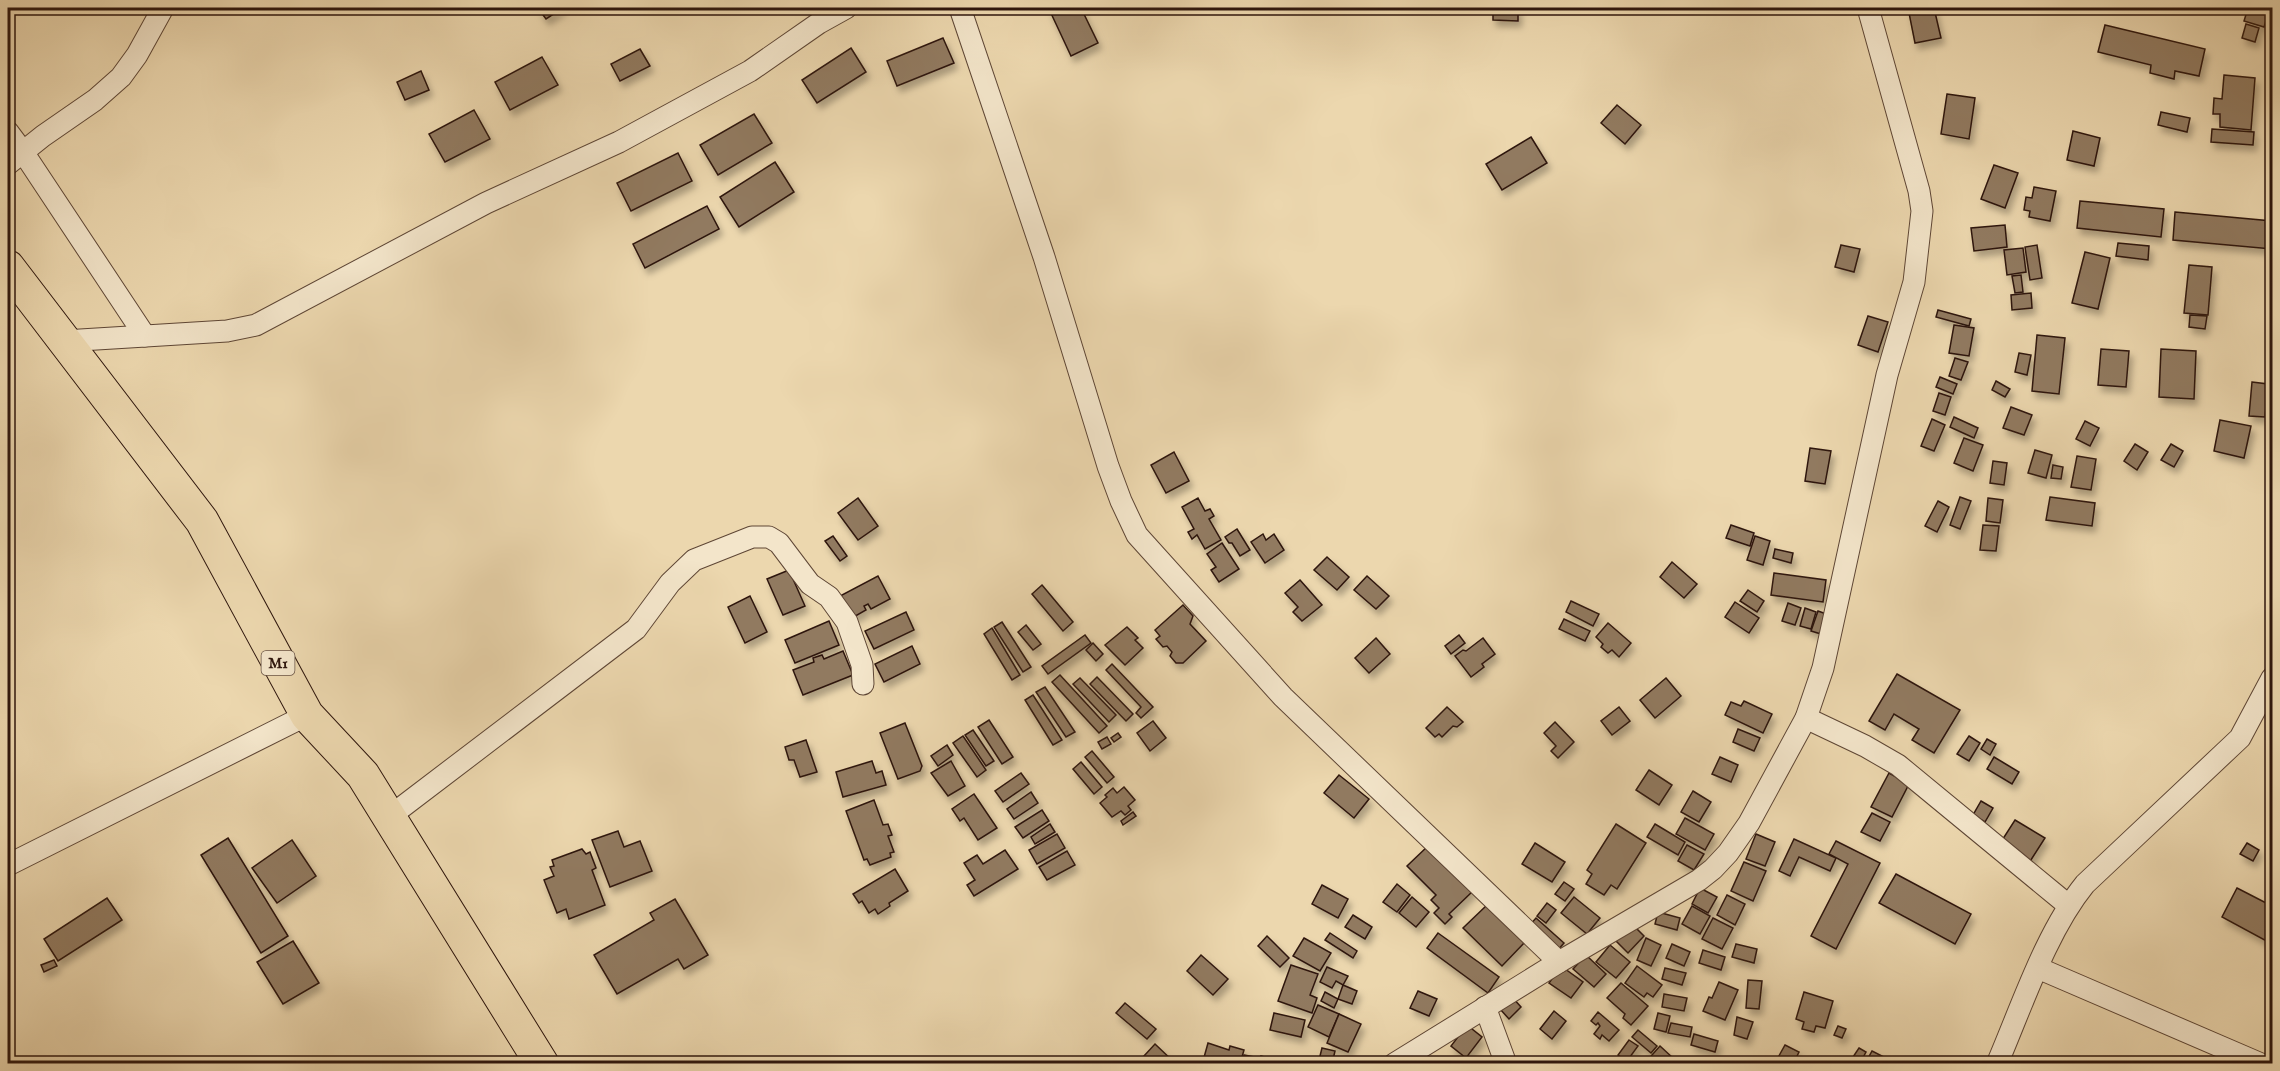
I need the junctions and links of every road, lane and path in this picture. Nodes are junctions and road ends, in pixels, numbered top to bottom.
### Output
1 (163, 8) edge
2 (846, 8) edge
3 (960, 8) edge
4 (1868, 8) edge
5 (8, 132) edge
6 (15, 158) edge
7 (8, 267) edge
8 (145, 336) junction
9 (64, 341) junction
10 (2272, 678) edge
11 (863, 684) dead end
12 (307, 715) junction
13 (1806, 718) junction
14 (389, 817) junction
15 (8, 865) edge
16 (2068, 905) junction
17 (1558, 962) junction
18 (2038, 968) junction
19 (1485, 1006) junction
20 (542, 1064) edge
21 (1394, 1064) edge
22 (1506, 1064) edge
23 (1997, 1064) edge
24 (2261, 1064) edge

1 - 6 street
2 - 8 street
3 - 17 street
4 - 13 street
5 - 6 street
6 - 8 street
7 - 9 highway, M1
8 - 9 street
9 - 12 highway, M1
10 - 16 street
11 - 14 street
12 - 14 highway, M1
12 - 15 street
13 - 16 street
13 - 17 street
14 - 20 highway, M1
16 - 18 street
17 - 19 street
18 - 23 street
18 - 24 street
19 - 21 street
19 - 22 street

